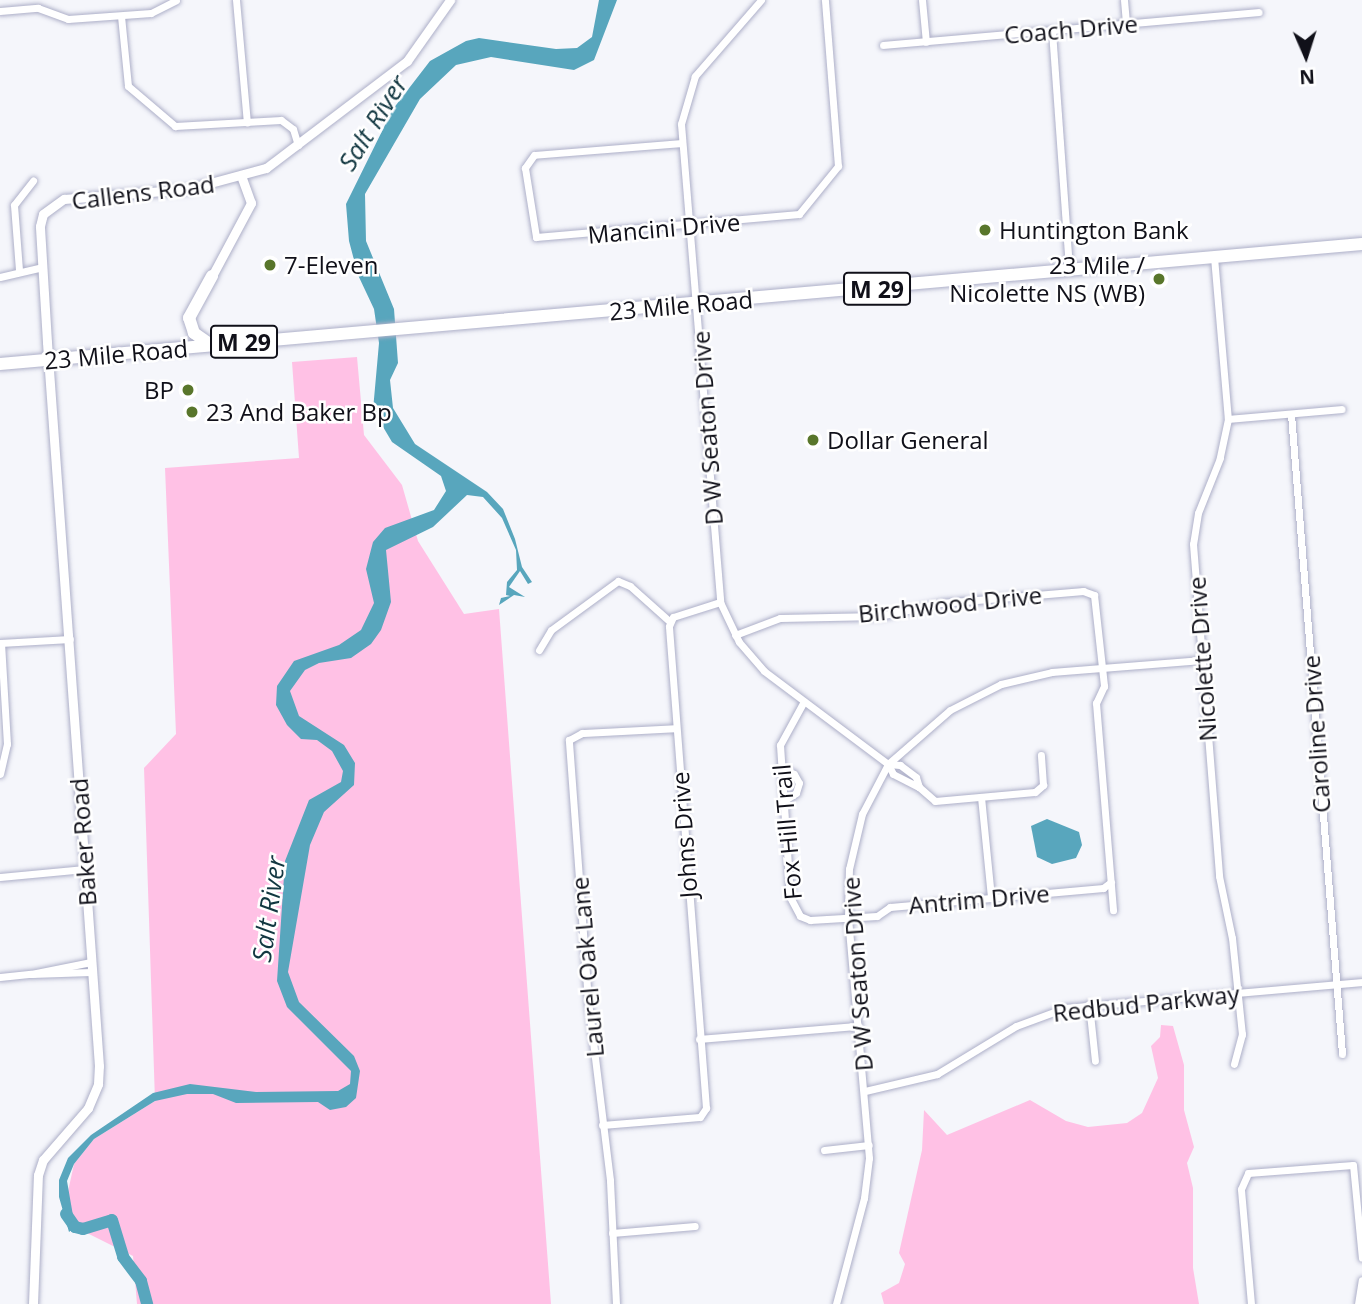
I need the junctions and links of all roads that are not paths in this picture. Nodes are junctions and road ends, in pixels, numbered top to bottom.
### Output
1 (176, 0) edge
2 (236, 0) edge
3 (450, 0) edge
4 (761, 0) edge
5 (825, 0) edge
6 (922, 0) edge
7 (1124, 0) edge
8 (0, 11) edge
9 (1259, 12) dead end
10 (121, 16) junction
11 (1126, 24) junction
12 (1052, 31) junction
13 (926, 42) junction
14 (883, 45) dead end
15 (247, 123) junction
16 (682, 143) junction
17 (298, 145) junction
18 (242, 178) junction
19 (33, 181) dead end
20 (690, 226) junction
21 (1362, 244) edge
22 (1214, 257) junction
23 (43, 267) junction
24 (19, 270) junction
25 (1069, 271) junction
26 (212, 276) joint
27 (0, 277) edge
28 (698, 303) junction
29 (212, 345) junction
30 (48, 360) junction
31 (0, 364) edge
32 (1342, 409) dead end
33 (1291, 414) junction
34 (1228, 419) junction
35 (720, 601) junction
36 (669, 621) junction
37 (735, 635) junction
38 (70, 639) junction
39 (1, 643) edge
40 (539, 650) dead end
41 (1202, 660) junction
42 (1102, 668) junction
43 (803, 703) junction
44 (676, 727) junction
45 (1041, 755) dead end
46 (888, 764) junction
47 (781, 768) junction
48 (0, 774) edge
49 (981, 797) junction
50 (783, 801) junction
51 (85, 869) junction
52 (0, 877) edge
53 (1111, 882) junction
54 (991, 898) junction
55 (1113, 910) dead end
56 (848, 919) junction
57 (91, 967) junction
58 (0, 977) edge
59 (1362, 982) edge
60 (1335, 983) junction
61 (1237, 993) junction
62 (1089, 1004) junction
63 (858, 1026) junction
64 (699, 1039) junction
65 (1342, 1054) dead end
66 (1095, 1061) dead end
67 (1234, 1064) dead end
68 (865, 1091) junction
69 (602, 1125) junction
70 (869, 1145) junction
71 (824, 1150) dead end
72 (695, 1226) dead end
73 (612, 1233) junction
74 (1362, 1258) edge
75 (1362, 1280) edge
76 (33, 1304) edge
77 (616, 1304) edge
78 (836, 1304) edge
79 (1251, 1304) edge
80 (1358, 1304) edge

1 - 10 street
2 - 15 street
3 - 17 street, Callens Road
4 - 16 street, D W Seaton Drive
5 - 20 street, Mancini Drive
6 - 13 street
7 - 11 street
8 - 10 street
9 - 11 street, Coach Drive
10 - 15 street
11 - 12 street, Coach Drive
12 - 13 street, Coach Drive
12 - 25 street
13 - 14 street, Coach Drive
15 - 17 street
16 - 20 street, D W Seaton Drive
16 - 20 street, Mancini Drive
17 - 18 street, Callens Road
18 - 23 street, Callens Road
18 - 26 street
19 - 24 street
20 - 28 street, D W Seaton Drive
21 - 22 main road, 23 Mile Road / M 29
22 - 25 main road, 23 Mile Road / M 29
22 - 34 street, Nicolette Drive
23 - 24 street
23 - 30 street, Callens Road
24 - 27 street
25 - 28 main road, 23 Mile Road / M 29
26 - 29 main road
28 - 29 main road, 23 Mile Road / M 29
28 - 35 street, D W Seaton Drive
29 - 30 main road, 23 Mile Road / M 29
30 - 31 main road, 23 Mile Road / M 29
30 - 38 street, Baker Road
32 - 33 street
33 - 34 street
33 - 60 street, Caroline Drive
34 - 41 street, Nicolette Drive
35 - 36 street
35 - 37 street, D W Seaton Drive
36 - 40 street
36 - 44 street, Johns Drive
37 - 42 street, Birchwood Drive
37 - 43 street, D W Seaton Drive
38 - 39 street
38 - 51 street, Baker Road
39 - 48 street
41 - 42 street
41 - 61 street, Nicolette Drive
42 - 46 street
42 - 53 street
43 - 46 street, D W Seaton Drive
43 - 47 street, Fox Hill Trail
44 - 64 street, Johns Drive
44 - 69 street, Laurel Oak Lane
45 - 49 street
46 - 49 street
46 - 56 street, D W Seaton Drive
47 - 50 street, Fox Hill Trail
47 - 50 street
49 - 54 street
50 - 56 street, Fox Hill Trail
51 - 52 street
51 - 57 street, Baker Road
53 - 54 street, Antrim Drive
53 - 55 street
54 - 56 street, Antrim Drive
56 - 63 street, D W Seaton Drive
57 - 58 street
57 - 76 street, Baker Road
59 - 60 street, Redbud Parkway
60 - 61 street, Redbud Parkway
60 - 65 street, Caroline Drive
61 - 62 street, Redbud Parkway
61 - 67 street, Nicolette Drive
62 - 66 street
62 - 68 street, Redbud Parkway
63 - 64 street
63 - 68 street, D W Seaton Drive
64 - 69 street, Johns Drive
68 - 70 street, D W Seaton Drive
69 - 73 street, Laurel Oak Lane
70 - 71 street
70 - 78 street, D W Seaton Drive
72 - 73 street
73 - 77 street, Laurel Oak Lane
74 - 79 street
75 - 80 street

